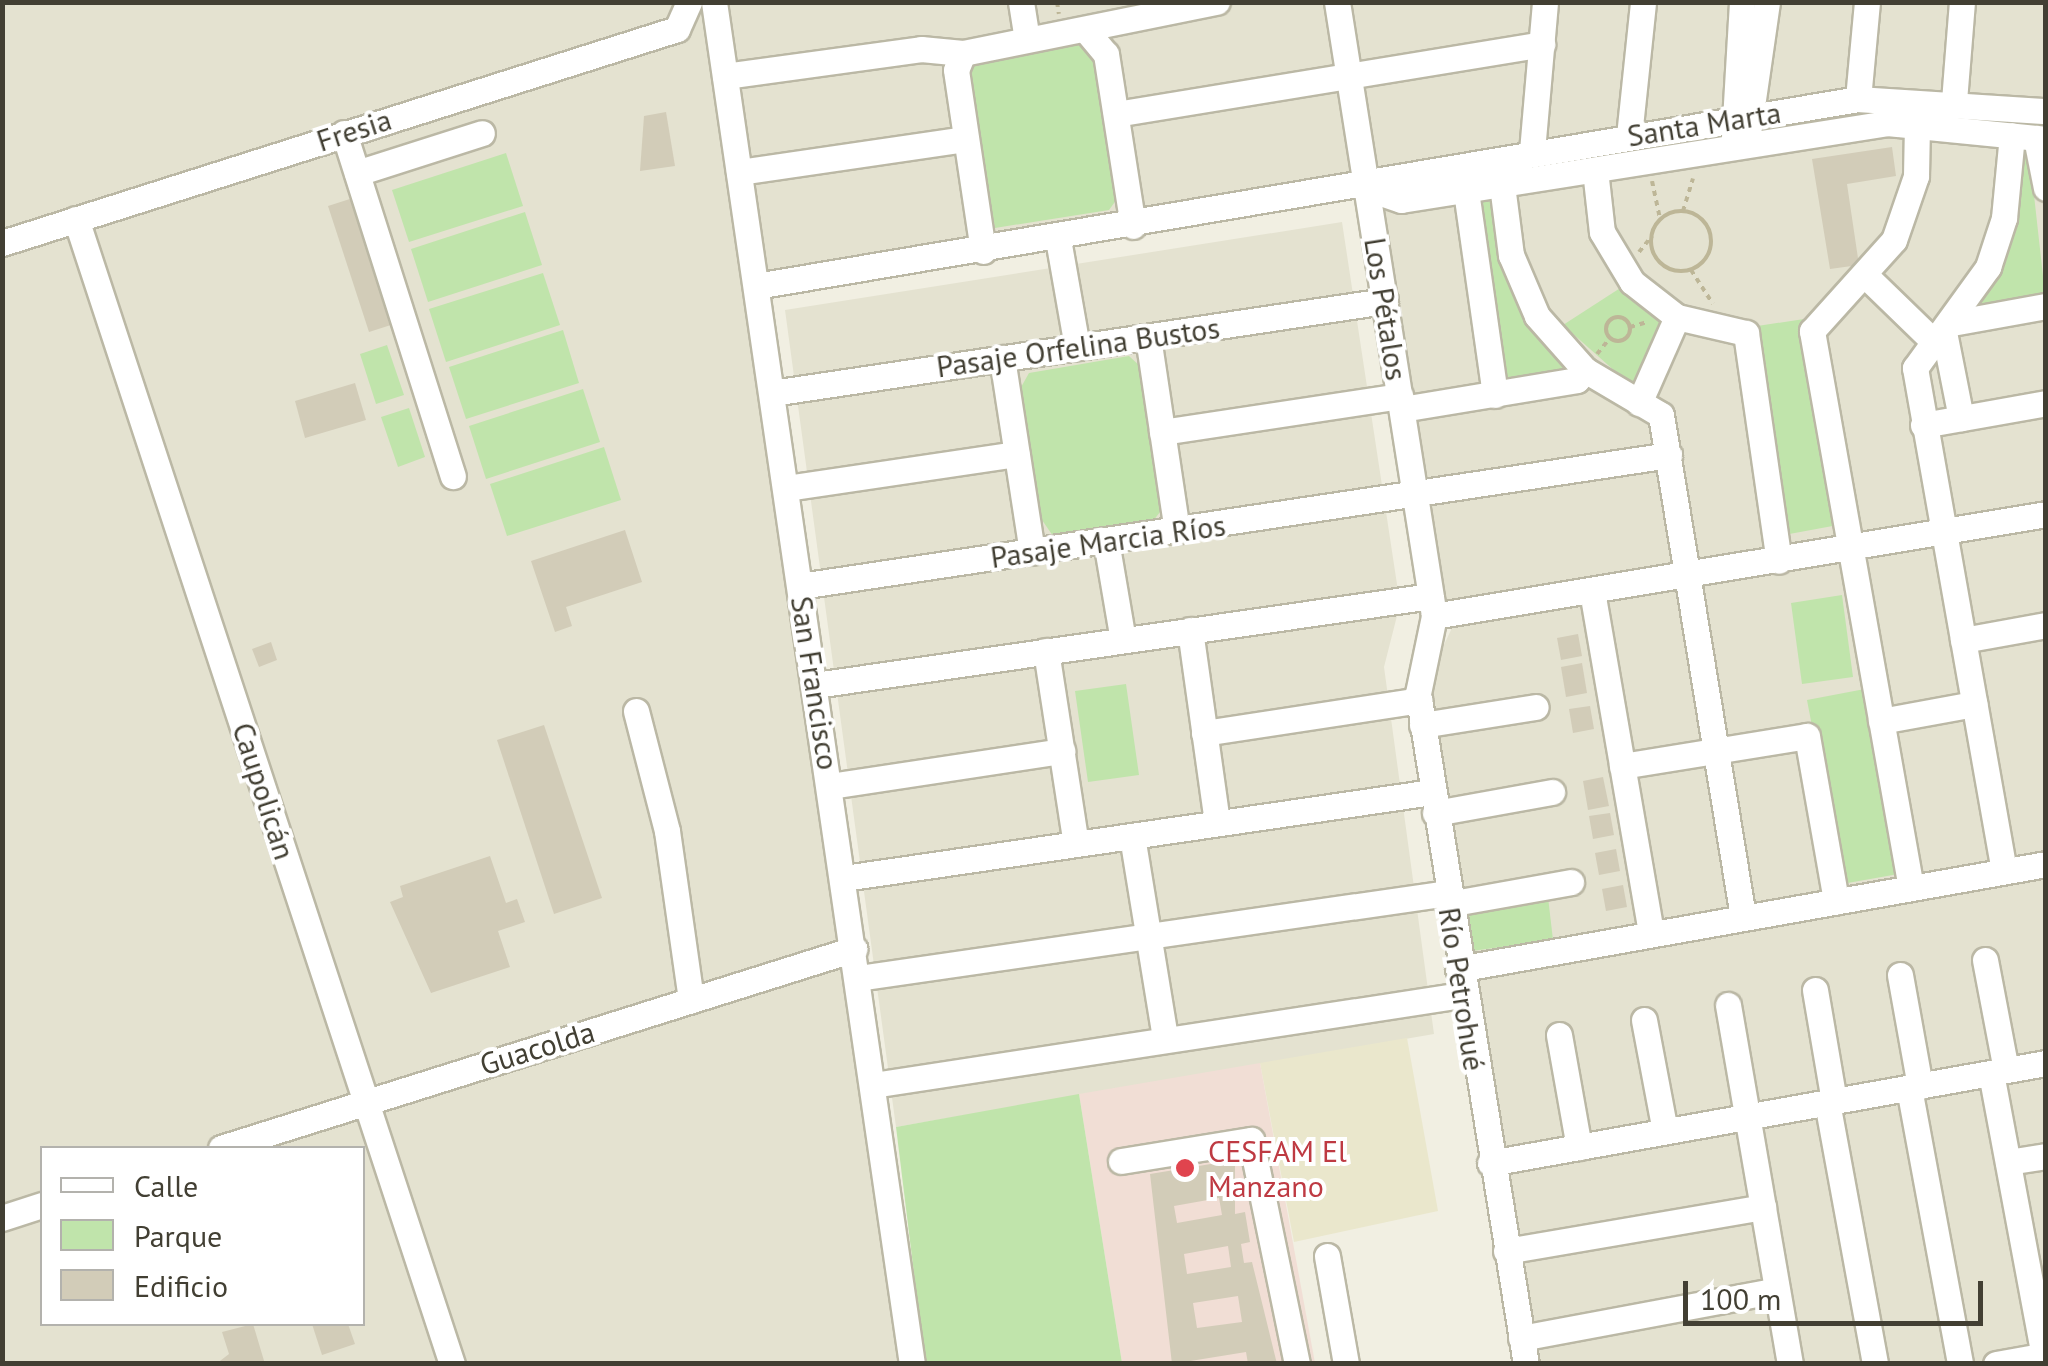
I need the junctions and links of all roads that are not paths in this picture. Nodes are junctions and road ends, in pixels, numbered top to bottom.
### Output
1 (689, 2) edge
2 (714, 2) edge
3 (1022, 2) edge
4 (1217, 2) edge
5 (1337, 2) edge
6 (1546, 2) edge
7 (1643, 2) edge
8 (1742, 2) edge
9 (1768, 2) edge
10 (1867, 2) edge
11 (1962, 2) edge
12 (1088, 34) junction
13 (1027, 38) junction
14 (1542, 44) junction
15 (963, 53) junction
16 (725, 76) junction
17 (1348, 76) junction
18 (1858, 99) junction
19 (1954, 101) junction
20 (2046, 111) edge
21 (1116, 114) junction
22 (1757, 116) junction
23 (1730, 120) junction
24 (1917, 123) junction
25 (344, 132) junction
26 (482, 133) dead end
27 (1629, 136) junction
28 (2031, 138) edge
29 (966, 139) junction
30 (1736, 148) junction
31 (1532, 151) junction
32 (1596, 170) junction
33 (739, 172) junction
34 (357, 174) junction
35 (1502, 185) junction
36 (1366, 188) junction
37 (2046, 188) edge
38 (1466, 191) junction
39 (76, 219) junction
40 (1133, 226) junction
41 (1058, 239) junction
42 (2, 243) edge
43 (983, 250) junction
44 (1868, 277) junction
45 (756, 286) junction
46 (1385, 301) junction
47 (2046, 306) edge
48 (1678, 317) junction
49 (1944, 332) junction
50 (1148, 336) junction
51 (1077, 348) junction
52 (1002, 358) junction
53 (1585, 370) junction
54 (772, 393) junction
55 (1494, 394) junction
56 (1401, 402) junction
57 (1640, 403) junction
58 (2046, 403) edge
59 (1961, 418) junction
60 (1923, 425) junction
61 (1162, 432) junction
62 (1017, 454) junction
63 (1669, 455) junction
64 (453, 476) dead end
65 (786, 488) junction
66 (1416, 498) junction
67 (2046, 514) edge
68 (1178, 531) junction
69 (1946, 533) junction
70 (1106, 541) junction
71 (1852, 549) junction
72 (1032, 552) junction
73 (1779, 561) junction
74 (1690, 575) junction
75 (800, 586) junction
76 (1592, 591) junction
77 (1433, 606) junction
78 (2046, 625) edge
79 (1190, 630) junction
80 (1123, 640) junction
81 (1963, 640) junction
82 (1046, 652) junction
83 (815, 685) junction
84 (1974, 704) junction
85 (1536, 708) dead end
86 (636, 711) dead end
87 (1420, 713) junction
88 (1881, 721) junction
89 (1204, 733) junction
90 (1062, 751) junction
91 (1715, 751) junction
92 (1622, 766) junction
93 (830, 786) junction
94 (1552, 792) dead end
95 (1434, 802) junction
96 (1217, 822) junction
97 (1132, 836) junction
98 (1076, 844) junction
99 (2046, 864) edge
100 (2004, 871) junction
101 (844, 878) junction
102 (1571, 882) dead end
103 (1911, 888) junction
104 (1448, 898) junction
105 (1836, 901) junction
106 (1744, 917) junction
107 (1651, 934) junction
108 (1148, 936) junction
109 (854, 949) junction
110 (1984, 960) dead end
111 (1458, 969) junction
112 (1900, 975) dead end
113 (858, 978) junction
114 (1815, 990) dead end
115 (1462, 995) junction
116 (691, 1000) junction
117 (1728, 1005) dead end
118 (1644, 1020) dead end
119 (1559, 1034) dead end
120 (1164, 1038) junction
121 (2046, 1063) edge
122 (1998, 1072) junction
123 (874, 1085) junction
124 (1914, 1087) junction
125 (366, 1102) junction
126 (1831, 1102) junction
127 (1747, 1116) junction
128 (1665, 1131) junction
129 (227, 1146) edge
130 (1579, 1147) junction
131 (2046, 1156) edge
132 (1122, 1161) dead end
133 (2008, 1162) junction
134 (1490, 1163) junction
135 (40, 1206) edge
136 (1762, 1207) junction
137 (5, 1210) edge
138 (2035, 1247) edge
139 (1506, 1251) junction
140 (1327, 1256) dead end
141 (1777, 1290) junction
142 (1524, 1351) edge
143 (2045, 1355) edge
144 (452, 1364) edge
145 (912, 1364) edge
146 (1297, 1364) edge
147 (1346, 1364) edge
148 (1790, 1364) edge
149 (1875, 1364) edge
150 (1960, 1364) edge
151 (1996, 1364) edge

1 - 25 street, Fresia
2 - 16 street, San Francisco
3 - 13 street
4 - 12 street
5 - 17 street, Los Pétalos
6 - 14 street
7 - 27 street
8 - 23 street
9 - 22 street
10 - 18 street
11 - 19 street
12 - 13 street
12 - 21 street
13 - 15 street
14 - 17 street
14 - 31 street
15 - 16 street
15 - 29 street
16 - 33 street, San Francisco
17 - 21 street
17 - 36 street, Los Pétalos
18 - 19 street, Santa Marta
18 - 22 street, Santa Marta
19 - 20 street, Santa Marta
21 - 40 street
22 - 23 street, Santa Marta
22 - 30 street
23 - 27 street, Santa Marta
23 - 30 street
24 - 28 street, Santa Marta
24 - 30 street, Santa Marta
24 - 44 street
25 - 34 street
25 - 39 street, Fresia
26 - 34 street
27 - 31 street, Santa Marta
28 - 37 street
28 - 49 street
29 - 33 street
29 - 43 street
30 - 32 street, Santa Marta
31 - 36 street, Santa Marta
32 - 35 street, Santa Marta
32 - 48 street
33 - 45 street, San Francisco
34 - 64 street
35 - 38 street, Santa Marta
35 - 53 street
36 - 38 street, Santa Marta
36 - 40 street, Santa Marta
36 - 46 street, Los Pétalos
38 - 55 street
39 - 42 street, Fresia
39 - 125 street, Caupolicán
40 - 41 street, Santa Marta
41 - 43 street, Santa Marta
41 - 51 street
43 - 45 street, Santa Marta
44 - 49 street
44 - 71 street
45 - 54 street, San Francisco
46 - 50 street, Pasaje Orfelina Bustos
46 - 56 street, Los Pétalos
47 - 49 street
48 - 57 street
48 - 73 street
49 - 59 street
49 - 60 street
50 - 51 street, Pasaje Orfelina Bustos
50 - 61 street
51 - 52 street, Pasaje Orfelina Bustos
52 - 54 street, Pasaje Orfelina Bustos
52 - 62 street
53 - 55 street
53 - 57 street
54 - 65 street, San Francisco
55 - 56 street
56 - 61 street
56 - 66 street, Los Pétalos
57 - 63 street
58 - 59 street
59 - 60 street
60 - 69 street
61 - 68 street
62 - 65 street
62 - 72 street
63 - 66 street, Pasaje Marcia Ríos
63 - 74 street
65 - 75 street, San Francisco
66 - 68 street, Pasaje Marcia Ríos
66 - 77 street, Los Pétalos
67 - 69 street
68 - 70 street, Pasaje Marcia Ríos
69 - 71 street
69 - 81 street
70 - 72 street, Pasaje Marcia Ríos
70 - 80 street
71 - 73 street
71 - 88 street
72 - 75 street, Pasaje Marcia Ríos
73 - 74 street
74 - 76 street
74 - 91 street
75 - 83 street, San Francisco
76 - 77 street
76 - 92 street
77 - 79 street
77 - 87 street, Río Petrohué
78 - 81 street
79 - 80 street
79 - 89 street
80 - 82 street
81 - 84 street
82 - 83 street
82 - 90 street
83 - 93 street, San Francisco
84 - 88 street
84 - 100 street
85 - 87 street
86 - 116 street
87 - 89 street
87 - 95 street, Río Petrohué
88 - 103 street
89 - 96 street
90 - 93 street
90 - 98 street
91 - 92 street
91 - 105 street
91 - 106 street
92 - 107 street
93 - 101 street, San Francisco
94 - 95 street
95 - 96 street
95 - 104 street, Río Petrohué
96 - 97 street
97 - 98 street
97 - 108 street
98 - 101 street
99 - 100 street
100 - 103 street
101 - 109 street, San Francisco
102 - 104 street
103 - 105 street
104 - 108 street
104 - 111 street, Río Petrohué
105 - 106 street
106 - 107 street
107 - 111 street
108 - 113 street
108 - 120 street
109 - 113 street, San Francisco
109 - 116 street, Guacolda
110 - 122 street
111 - 115 street, Río Petrohué
112 - 124 street
113 - 123 street, San Francisco
114 - 126 street
115 - 120 street
115 - 134 street, Río Petrohué
116 - 125 street, Guacolda
117 - 127 street
118 - 128 street
119 - 130 street
120 - 123 street
121 - 122 street
122 - 124 street
122 - 133 street
123 - 145 street, San Francisco
124 - 126 street
124 - 150 street
125 - 129 street, Guacolda
125 - 144 street, Caupolicán
126 - 127 street
126 - 149 street
127 - 128 street
127 - 136 street
128 - 130 street
130 - 134 street
131 - 133 street
132 - 146 street
133 - 138 street
134 - 139 street, Río Petrohué
135 - 137 street
136 - 139 street
136 - 141 street
138 - 143 street
139 - 142 street, Río Petrohué
140 - 147 street
141 - 142 street
141 - 148 street
143 - 151 street

